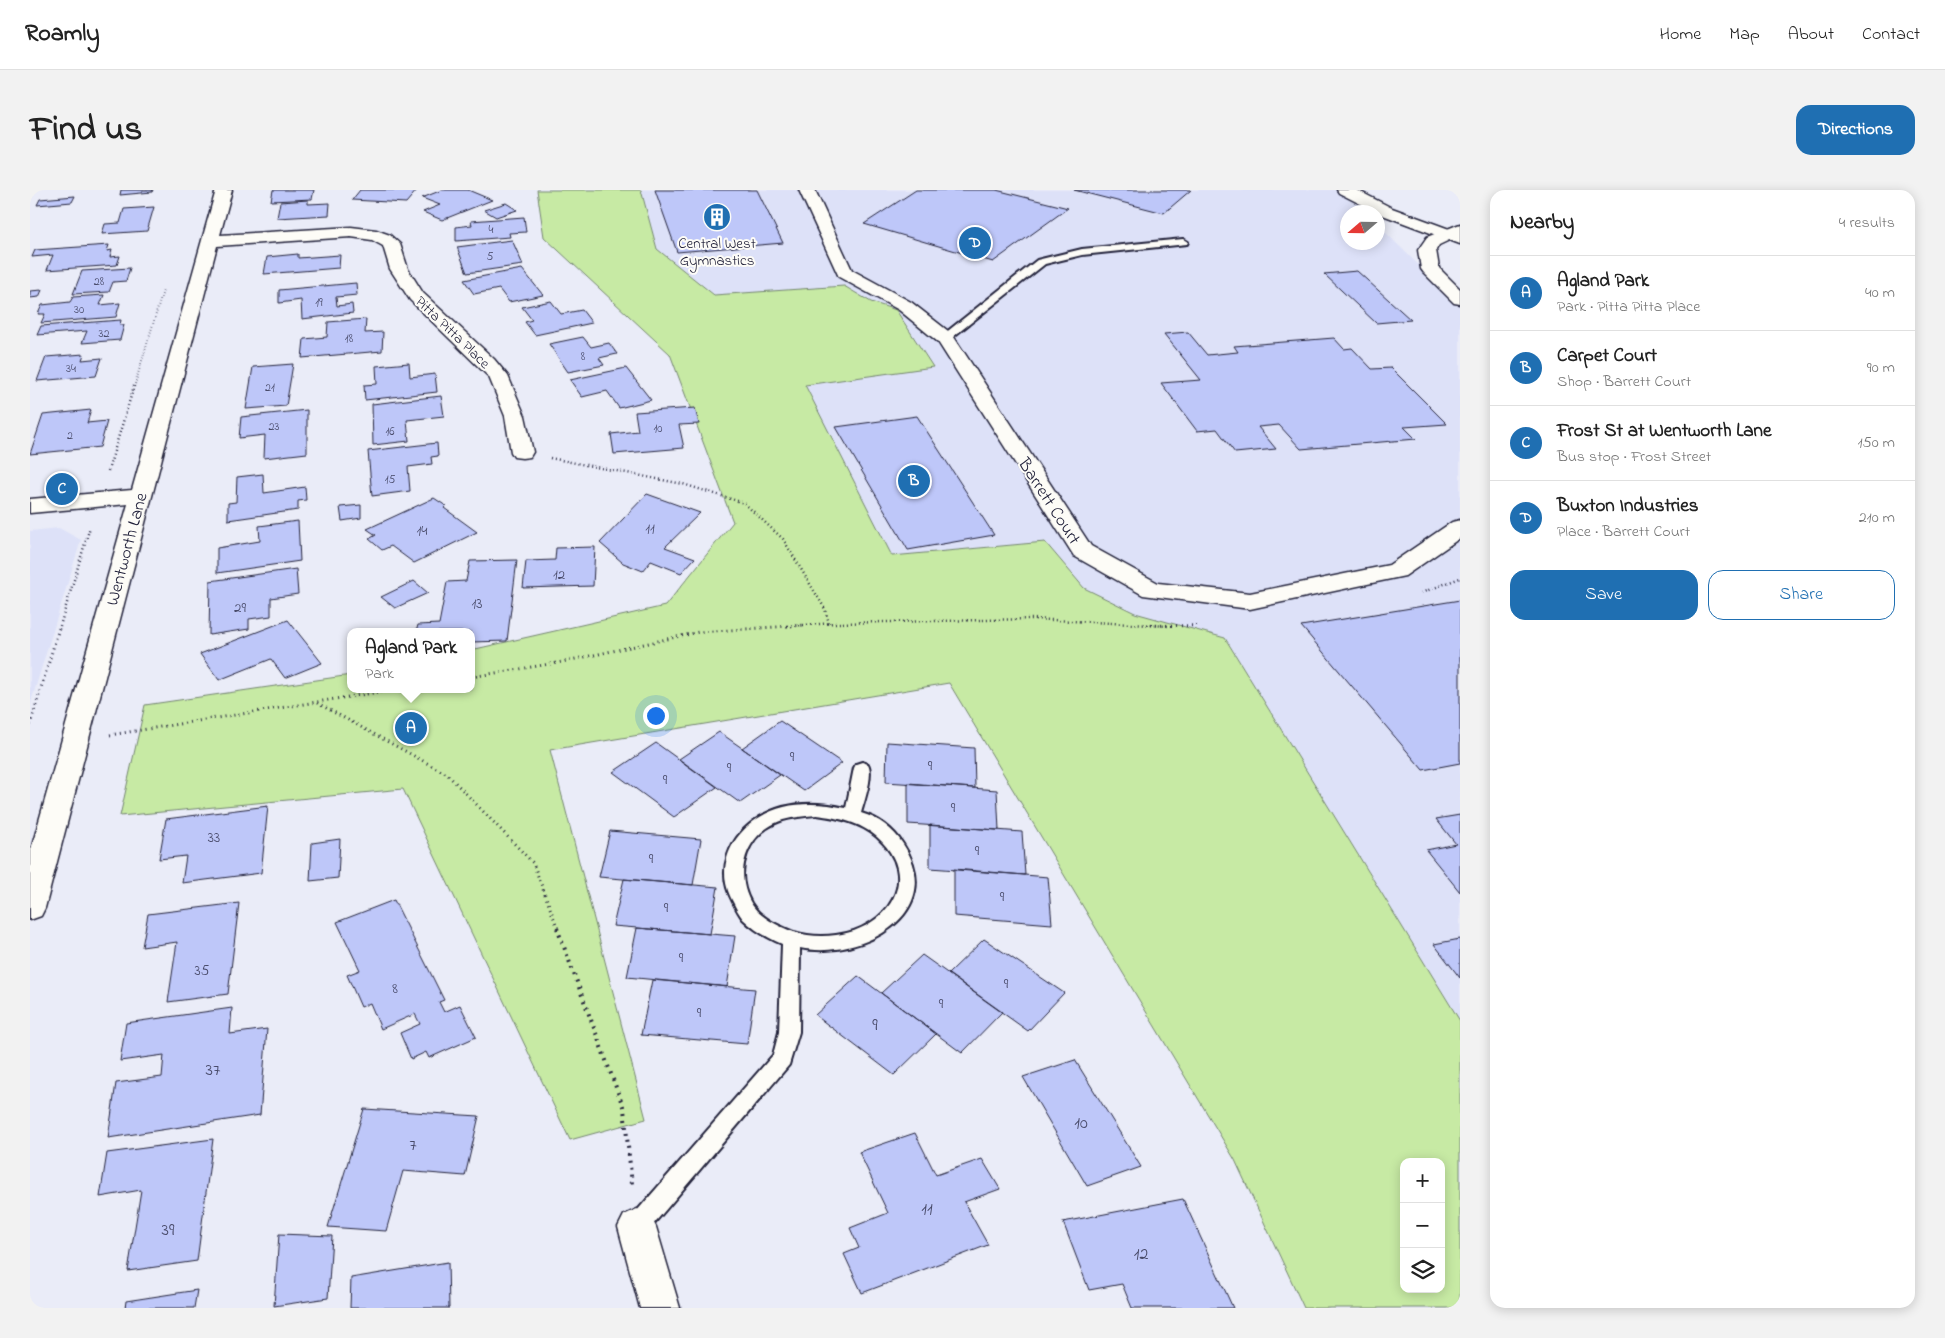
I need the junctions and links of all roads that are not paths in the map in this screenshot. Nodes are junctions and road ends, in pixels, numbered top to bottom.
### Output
1 (224, 190) edge
2 (807, 190) edge
3 (1345, 190) edge
4 (1456, 234) edge
5 (211, 241) junction
6 (1183, 242) dead end
7 (1457, 292) edge
8 (945, 338) junction
9 (522, 452) road end
10 (140, 496) junction
11 (30, 506) edge
12 (1460, 527) edge
13 (862, 768) dead end
14 (852, 816) junction
15 (30, 908) edge
16 (791, 938) junction
17 (637, 1227) joint
18 (660, 1308) edge

1 - 5 street, Wentworth Lane
2 - 8 street, Barrett Court
3 - 4 street
4 - 7 street
5 - 9 street, Pitta Pitta Place
5 - 10 street, Wentworth Lane
6 - 8 lane
8 - 12 street, Barrett Court
10 - 11 street
10 - 15 street, Wentworth Lane
13 - 14 lane
14 - 16 lane
14 - 16 lane
16 - 17 lane
17 - 18 street

